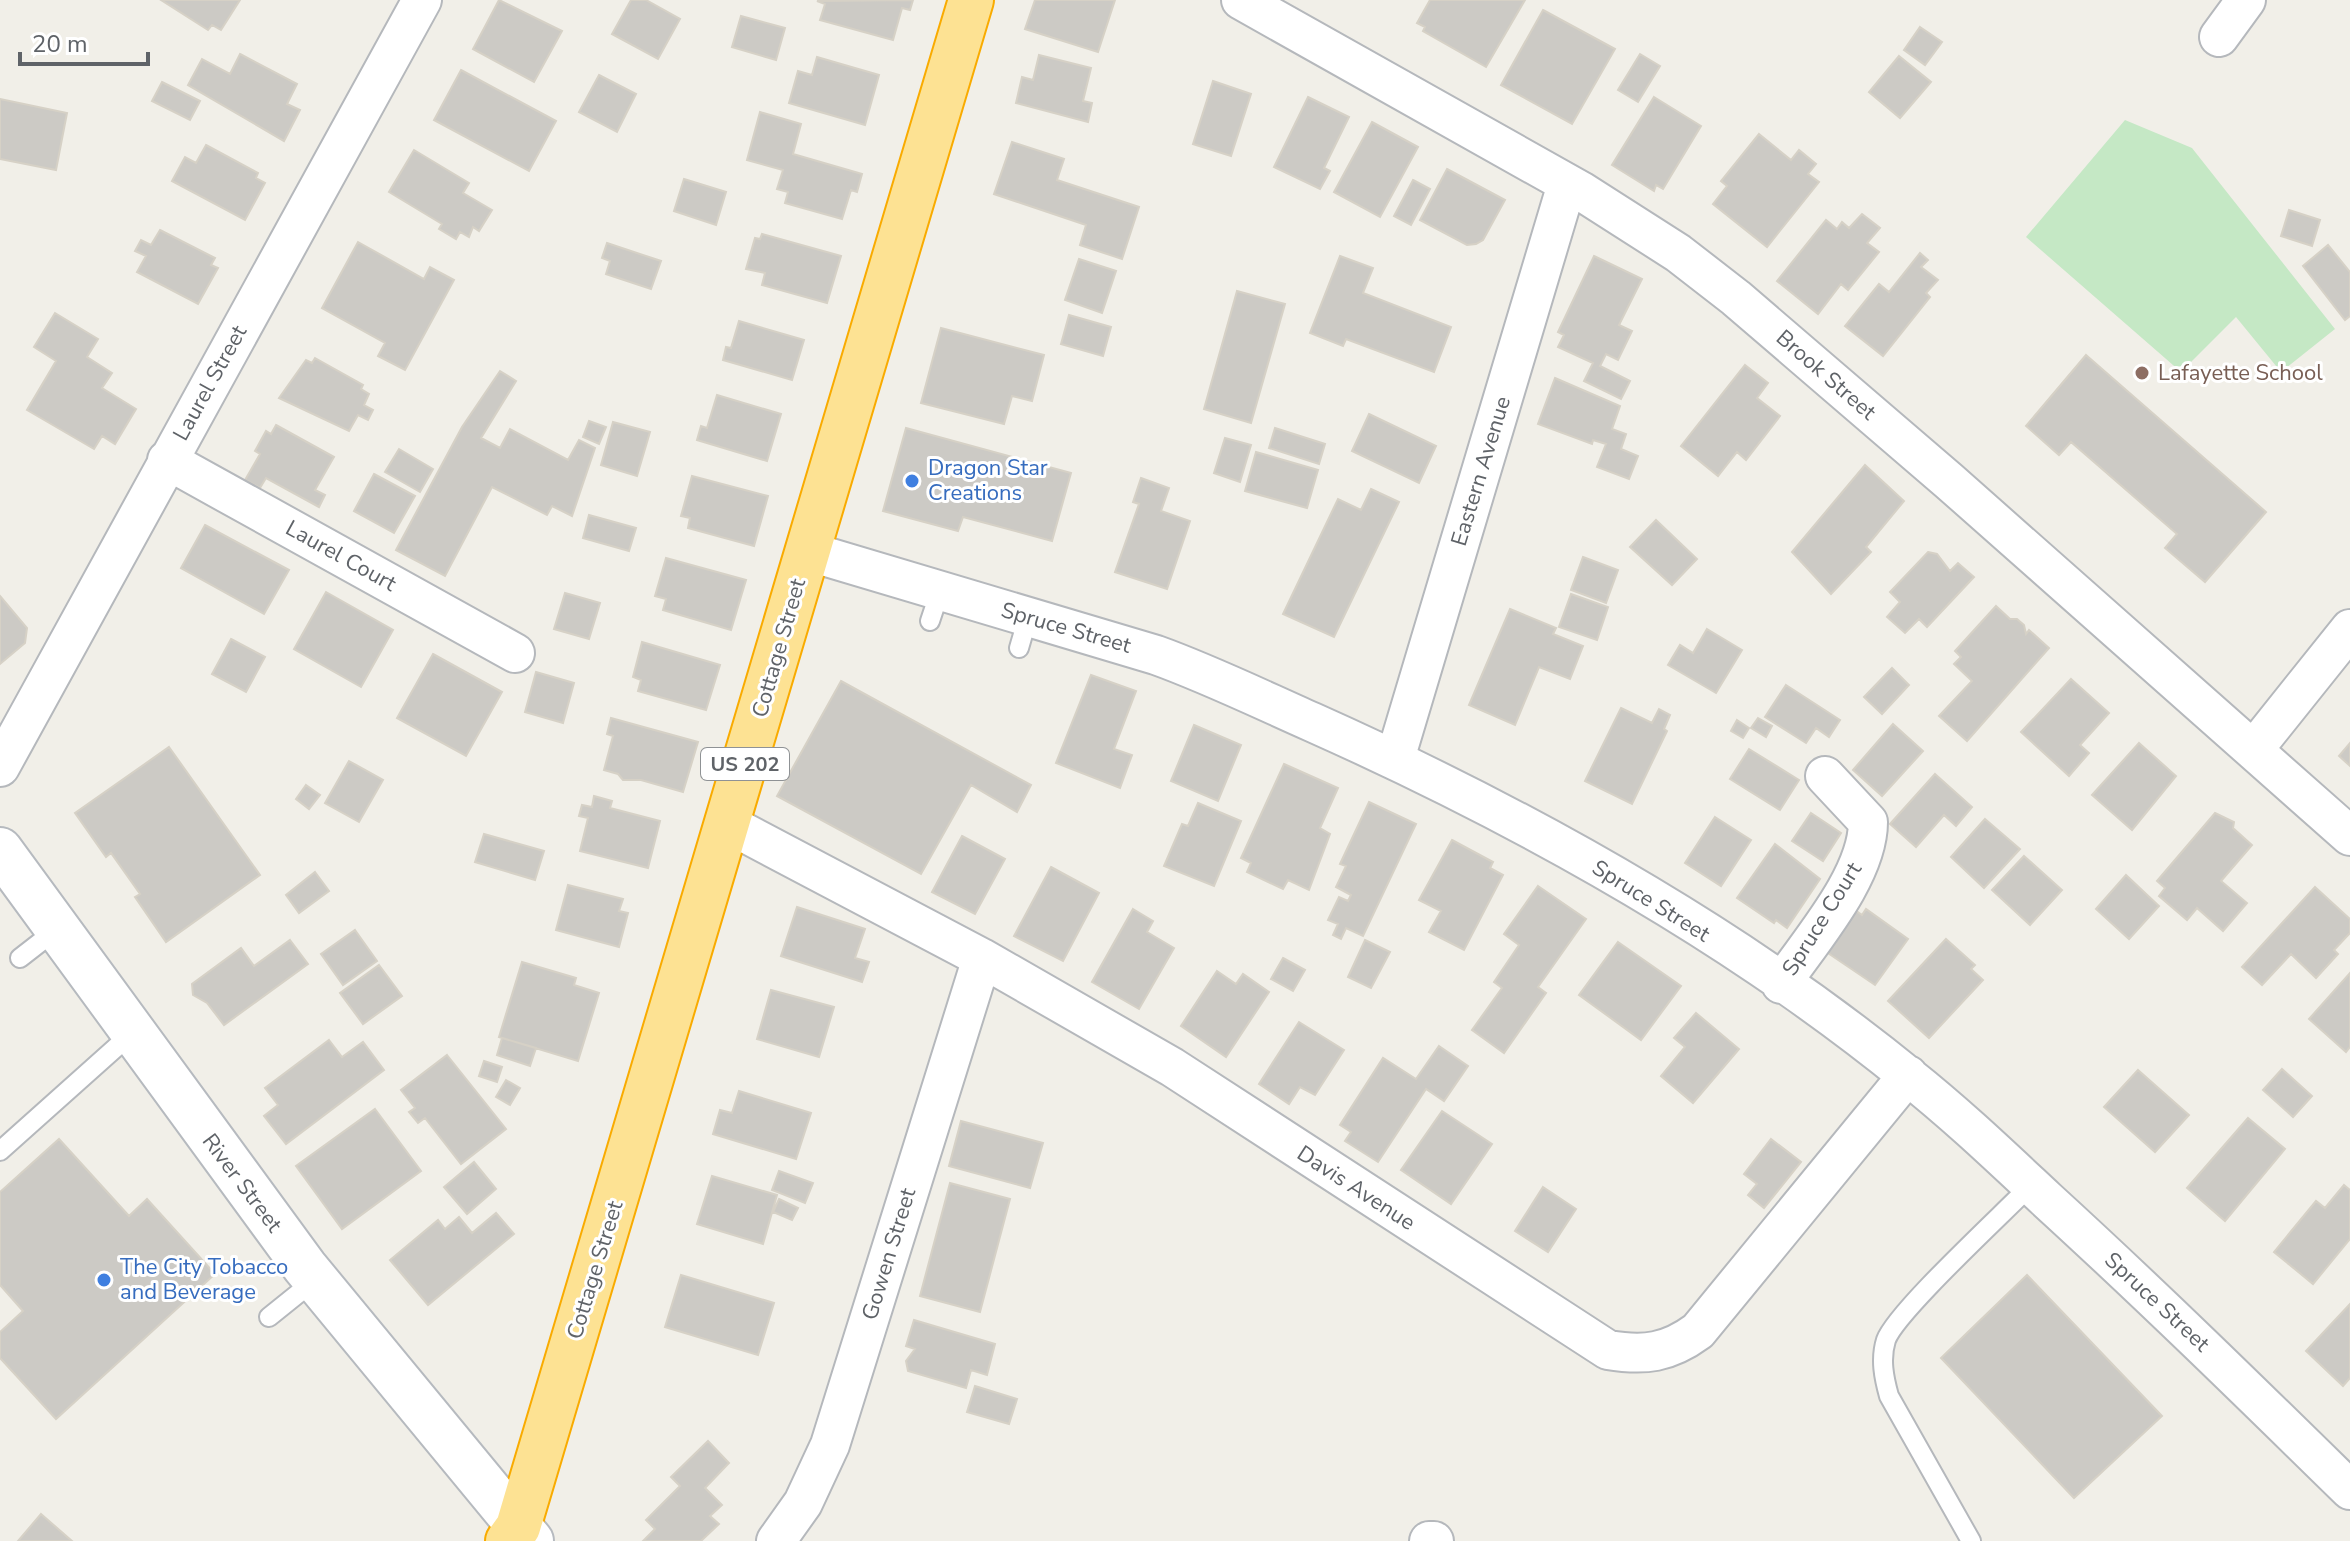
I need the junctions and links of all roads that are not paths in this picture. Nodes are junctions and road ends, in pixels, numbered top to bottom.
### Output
1 (422, 0) edge
2 (971, 0) edge
3 (1241, 0) edge
4 (2246, 0) edge
5 (2219, 37) dead end
6 (1567, 184) junction
7 (167, 460) junction
8 (807, 551) junction
9 (2350, 629) edge
10 (515, 653) dead end
11 (2254, 749) junction
12 (1395, 759) junction
13 (0, 767) edge
14 (1825, 776) dead end
15 (728, 824) junction
16 (2350, 836) edge
17 (0, 850) edge
18 (56, 930) junction
19 (20, 958) dead end
20 (982, 958) junction
21 (1781, 984) junction
22 (131, 1034) junction
23 (1908, 1075) junction
24 (0, 1151) edge
25 (2031, 1185) junction
26 (315, 1280) junction
27 (269, 1317) dead end
28 (2350, 1490) edge
29 (519, 1536) edge
30 (776, 1541) edge
31 (1971, 1541) edge

1 - 7 street, Laurel Street
2 - 8 highway, Cottage Street / US 202
3 - 6 street, Brook Street
4 - 5 street
6 - 11 street, Brook Street
6 - 12 street, Eastern Avenue
7 - 10 street, Laurel Court
7 - 13 street, Laurel Street
8 - 12 street, Spruce Street
8 - 15 highway, Cottage Street / US 202
9 - 11 street
11 - 16 street, Brook Street
12 - 21 street, Spruce Street
14 - 21 street, Spruce Court
15 - 20 street, Davis Avenue
15 - 29 highway, Cottage Street / US 202
17 - 18 street, River Street
18 - 19 lane
18 - 22 street, River Street
20 - 23 street, Davis Avenue
20 - 30 street, Gowen Street
21 - 23 street, Spruce Street
22 - 24 lane
22 - 26 street, River Street
23 - 25 street, Spruce Street
25 - 28 street, Spruce Street
25 - 31 lane
26 - 27 lane
26 - 29 street, River Street

